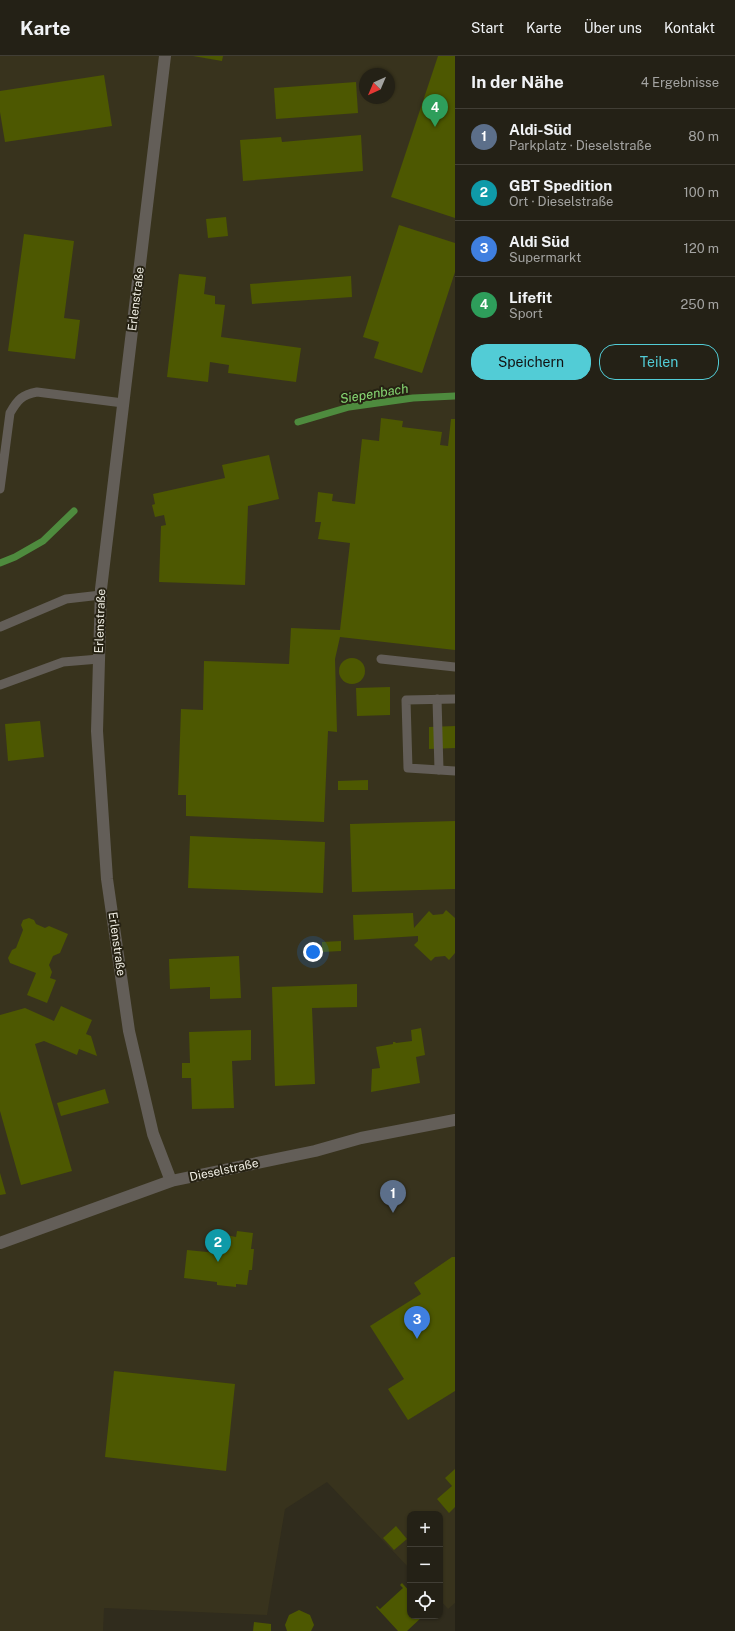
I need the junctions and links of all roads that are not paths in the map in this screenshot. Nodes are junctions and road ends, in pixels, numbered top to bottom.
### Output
1 (165, 56) edge
2 (123, 403) junction
3 (0, 489) edge
4 (101, 595) junction
5 (0, 627) edge
6 (381, 659) dead end
7 (99, 660) junction
8 (455, 667) edge
9 (0, 685) edge
10 (436, 699) junction
11 (455, 699) edge
12 (439, 770) junction
13 (455, 771) edge
14 (455, 1120) edge
15 (171, 1182) junction
16 (0, 1243) edge

1 - 2 street, Erlenstraße
2 - 3 lane
2 - 4 street, Erlenstraße
4 - 5 lane
4 - 7 street, Erlenstraße
6 - 8 lane
7 - 9 lane
7 - 15 street, Erlenstraße
10 - 11 lane
10 - 12 lane
10 - 12 lane
12 - 13 lane
14 - 15 street, Dieselstraße
15 - 16 street, Dieselstraße

